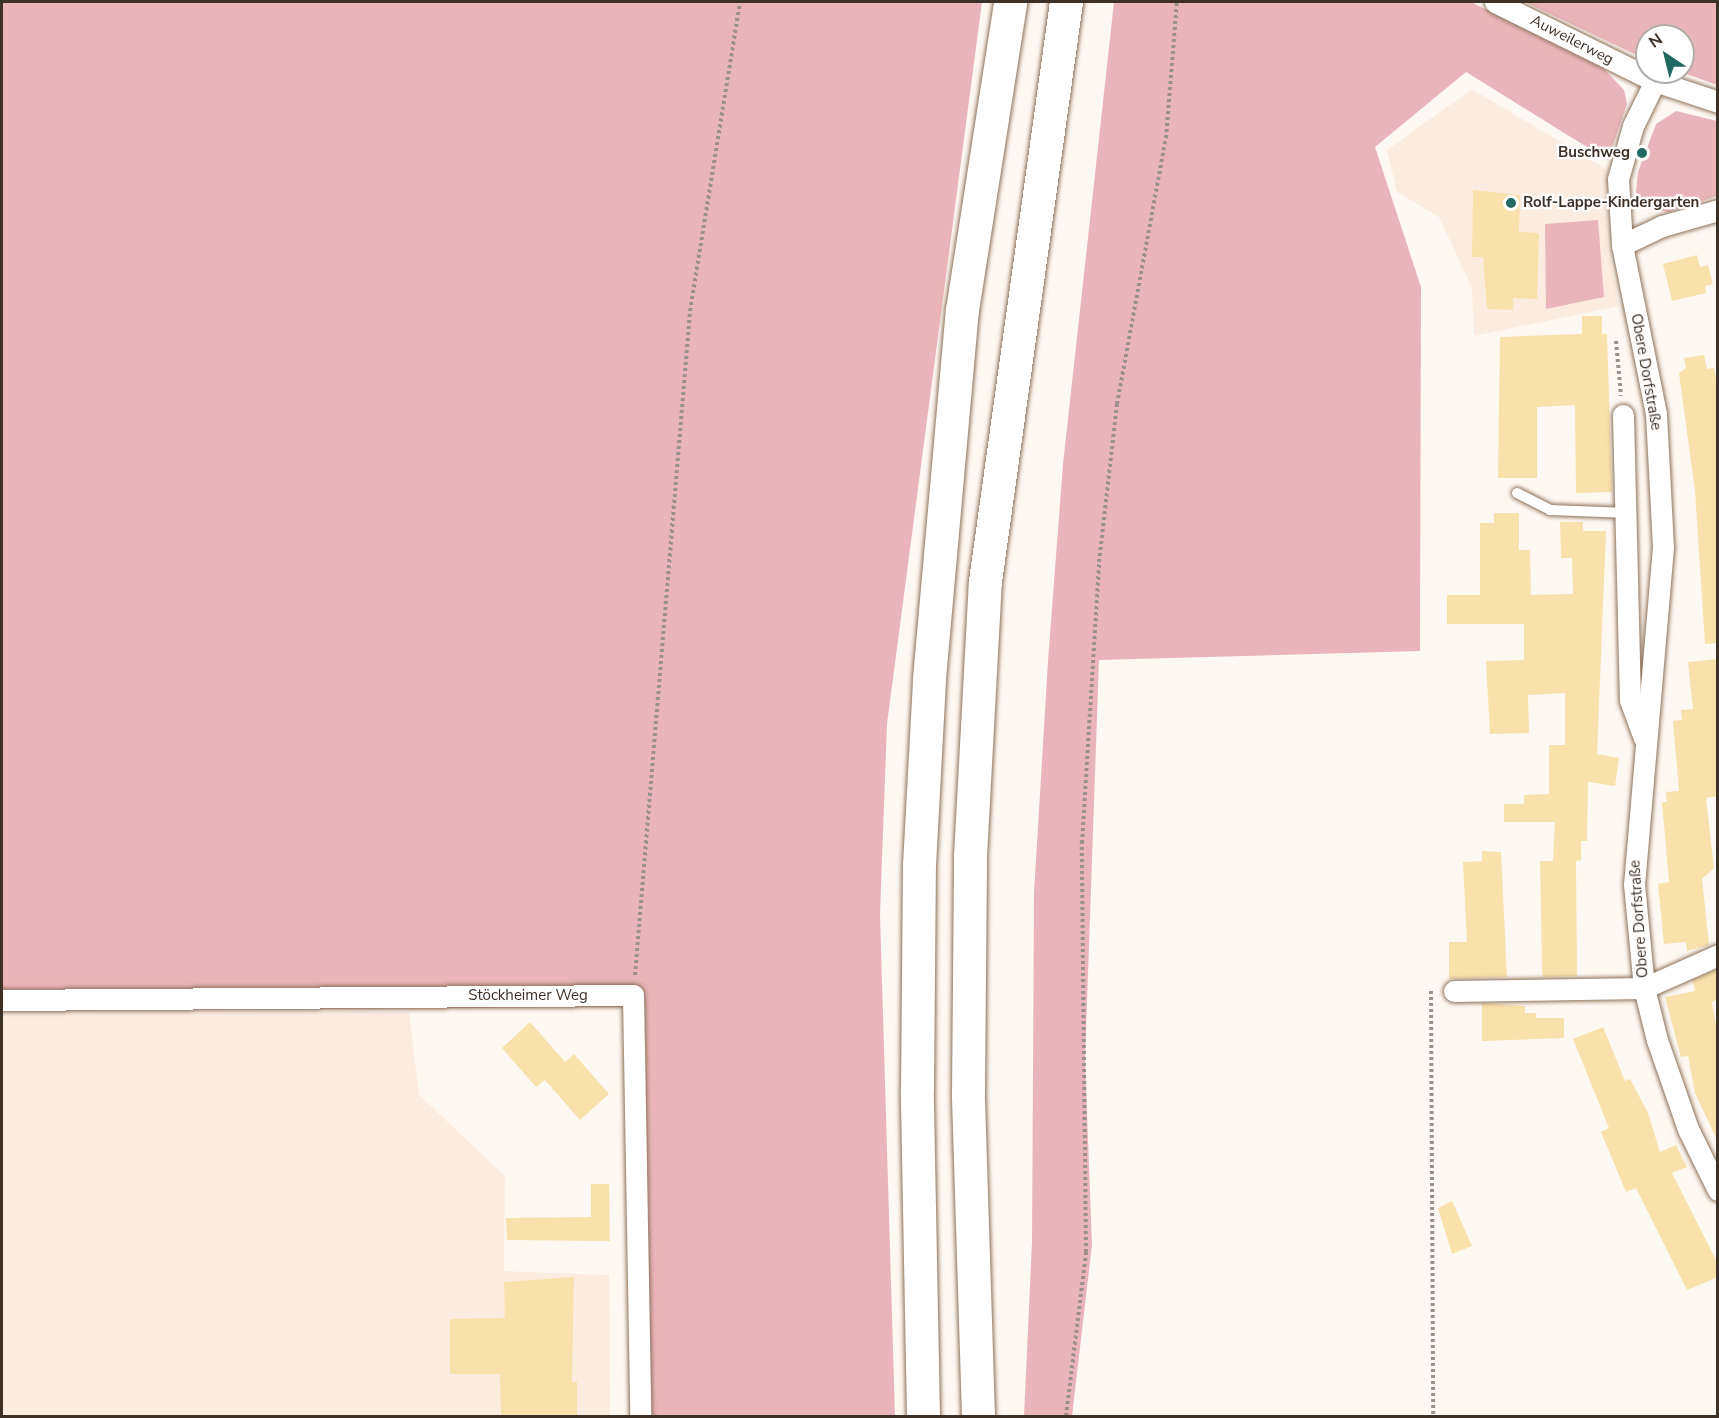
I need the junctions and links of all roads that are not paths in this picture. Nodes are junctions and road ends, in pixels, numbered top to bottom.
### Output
1 (1010, 2) edge
2 (1066, 2) edge
3 (1495, 2) edge
4 (1635, 71) edge
5 (1654, 84) edge
6 (1664, 84) edge
7 (1718, 102) edge
8 (1718, 210) edge
9 (1622, 245) junction
10 (1623, 415) road end
11 (1517, 493) dead end
12 (1629, 513) junction
13 (1645, 742) junction
14 (1718, 955) edge
15 (1644, 988) junction
16 (1454, 991) road end
17 (2, 1000) edge
18 (1718, 1190) edge
19 (640, 1416) edge
20 (923, 1416) edge
21 (978, 1416) edge

1 - 20 highway
2 - 21 highway
3 - 4 street, Auweilerweg
5 - 9 street, Obere Dorfstraße
6 - 7 street, Auweilerweg
8 - 9 street
9 - 13 street, Obere Dorfstraße
10 - 12 street, Obere Dorfstraße
11 - 12 lane
12 - 13 street, Obere Dorfstraße
13 - 15 street, Obere Dorfstraße
14 - 15 street
15 - 16 street, Obere Dorfstraße
15 - 18 street, Obere Dorfstraße
17 - 19 street, Stöckheimer Weg

